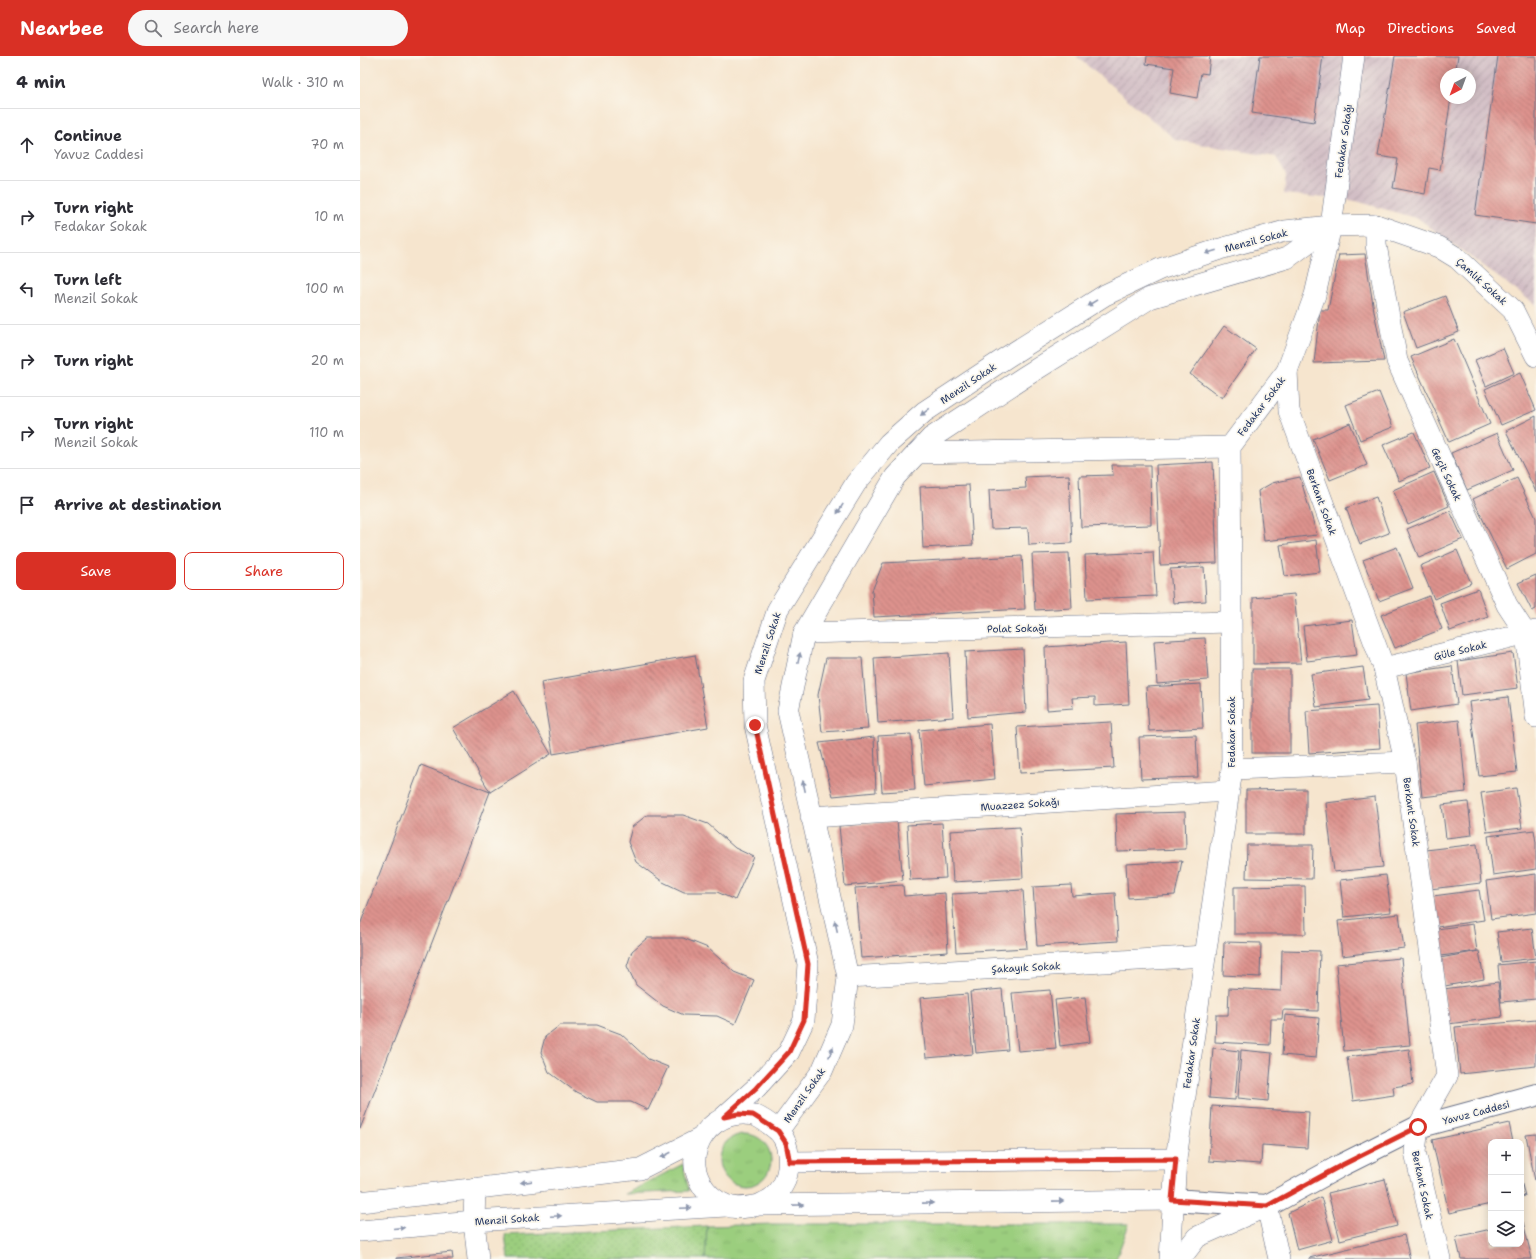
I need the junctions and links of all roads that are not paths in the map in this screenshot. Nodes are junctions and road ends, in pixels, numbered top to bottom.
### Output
1 (1354, 56) edge
2 (1376, 225) junction
3 (1331, 226) junction
4 (1534, 347) edge
5 (1287, 371) junction
6 (1230, 447) junction
7 (917, 453) junction
8 (1230, 622) junction
9 (1531, 632) edge
10 (804, 633) junction
11 (1384, 668) junction
12 (1536, 717) edge
13 (1405, 762) junction
14 (1232, 769) junction
15 (1228, 791) junction
16 (811, 818) junction
17 (1205, 956) junction
18 (848, 977) junction
19 (1536, 1095) edge
20 (724, 1117) junction
21 (1418, 1127) junction
22 (778, 1131) junction
23 (701, 1138) junction
24 (1176, 1159) junction
25 (789, 1162) junction
26 (475, 1188) junction
27 (1172, 1200) junction
28 (360, 1202) edge
29 (759, 1205) junction
30 (726, 1206) junction
31 (1267, 1206) junction
32 (474, 1221) junction
33 (360, 1231) edge
34 (478, 1259) edge
35 (1170, 1259) edge
36 (1180, 1259) edge
37 (1279, 1259) edge
38 (1440, 1259) edge

1 - 3 street, Fedakar Sokağı
2 - 3 street, Çamlık Sokak
2 - 4 street, Çamlık Sokak
2 - 9 street, Geçit Sokak
3 - 5 street, Fedakar Sokak
3 - 7 street, Menzil Sokak
3 -> 20 street, Menzil Sokak
5 - 6 street, Fedakar Sokak
5 - 11 street, Berkant Sokak
6 - 7 street
6 - 8 street, Fedakar Sokak
7 - 10 street, Menzil Sokak
8 - 10 street, Polat Sokağı
8 - 14 street, Fedakar Sokak
9 - 11 street, Güle Sokak
9 - 12 street, Geçit Sokak
16 -> 10 street, Menzil Sokak
11 - 13 street, Berkant Sokak
13 - 14 street
13 - 21 street, Berkant Sokak
14 - 15 street, Fedakar Sokak
15 - 16 street, Muazzez Sokağı
15 - 17 street, Fedakar Sokak
18 -> 16 street, Menzil Sokak
17 - 18 street, Şakayık Sokak
17 - 24 street, Fedakar Sokak
22 -> 18 street, Menzil Sokak
19 - 21 street, Yavuz Caddesi
20 - 22 street
20 - 23 street
21 - 31 street, Yavuz Caddesi
21 - 38 street, Berkant Sokak
22 - 25 street
23 -> 26 street
23 - 30 street
24 - 25 street
24 - 27 street, Fedakar Sokak
25 - 29 street
26 - 28 street
26 - 32 street
29 -> 27 street
27 - 31 street
27 - 35 street, Fedakar Sokak
29 - 30 street
32 -> 30 street, Menzil Sokak
31 - 36 street
31 - 37 street
33 -> 32 street, Menzil Sokak
32 - 34 street

